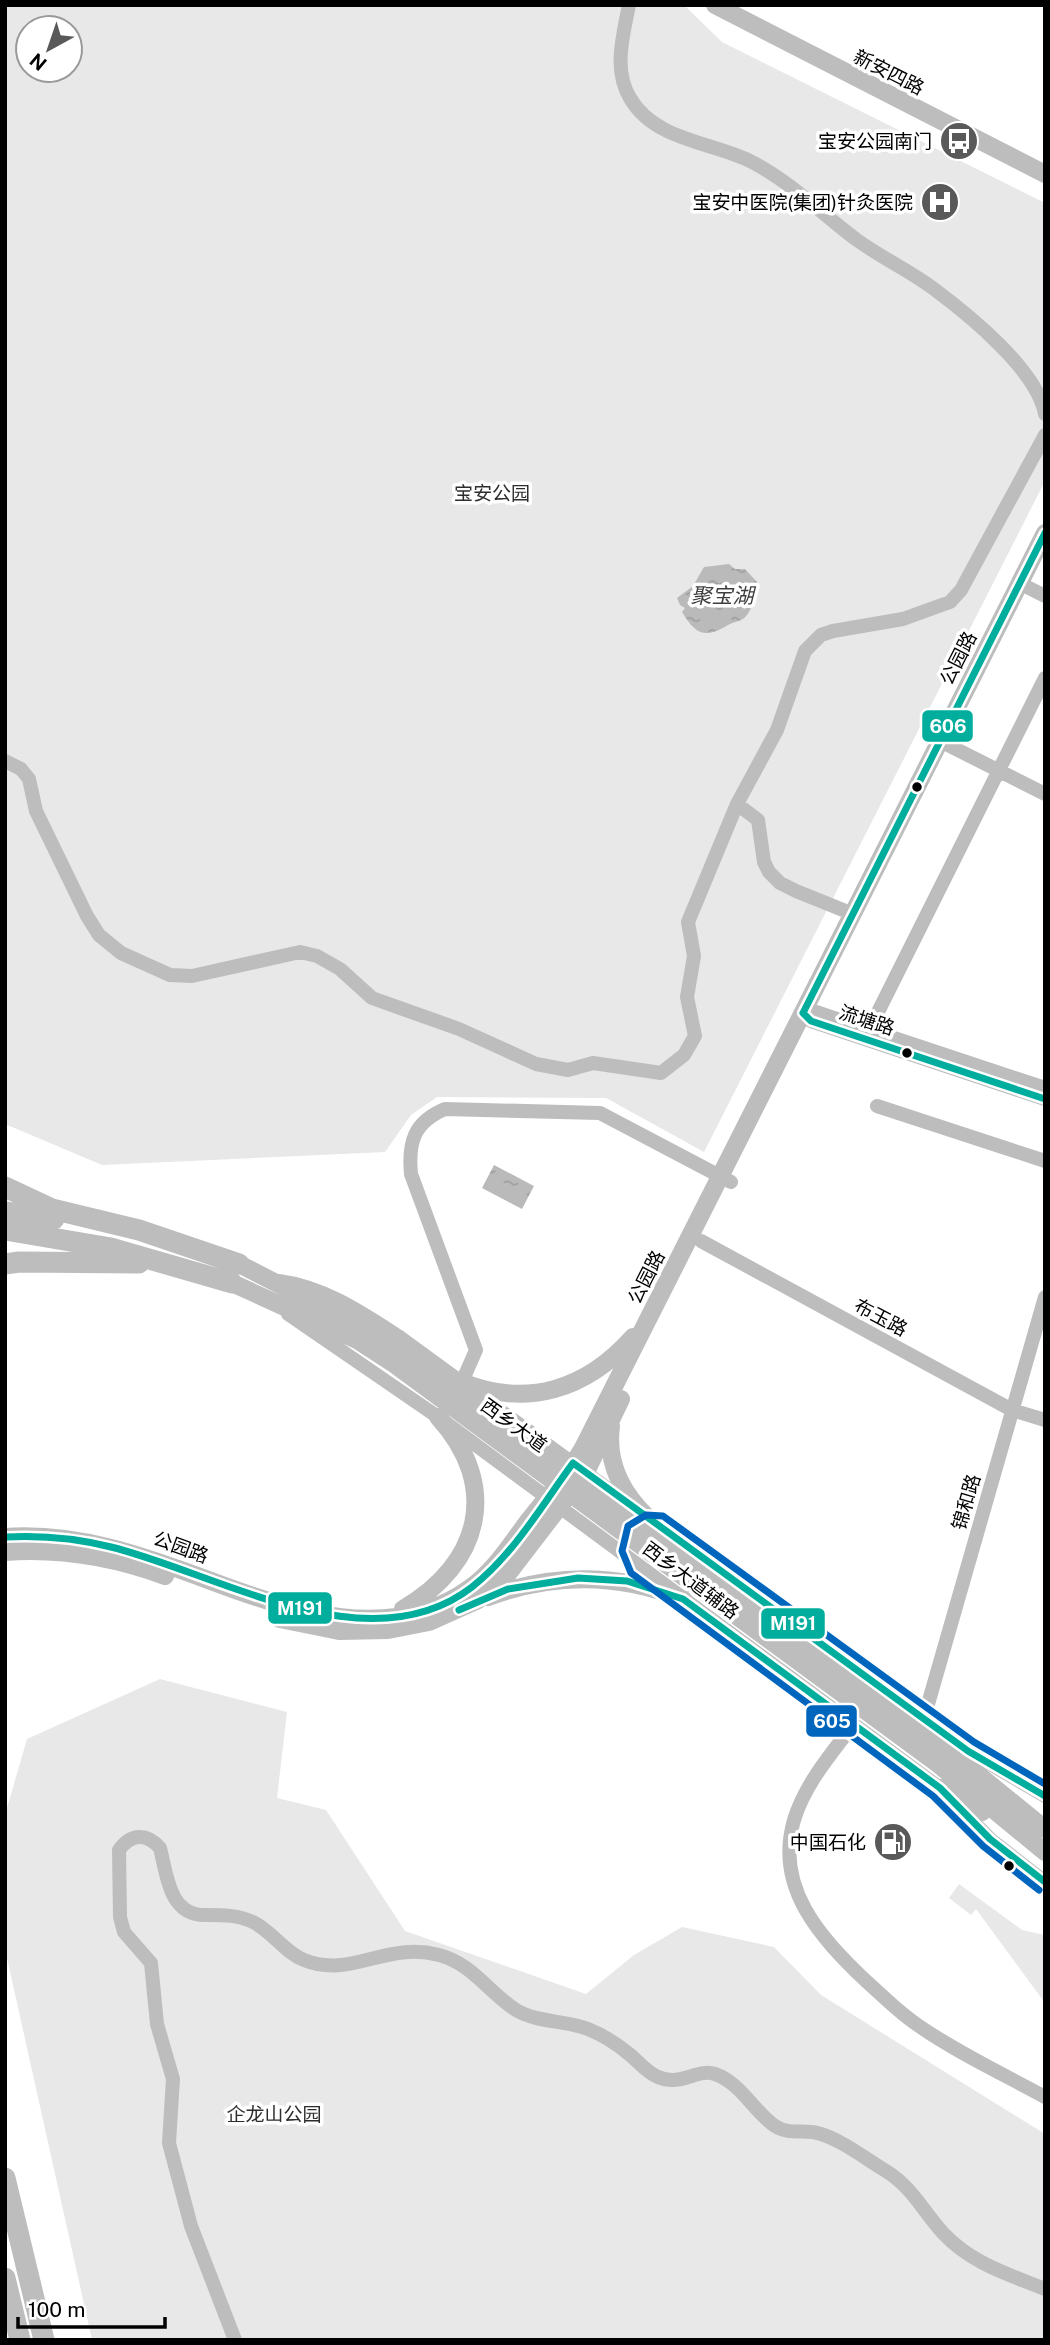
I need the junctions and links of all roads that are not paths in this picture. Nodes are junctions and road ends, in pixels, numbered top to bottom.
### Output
1 (629, 5) edge
2 (715, 5) edge
3 (735, 5) edge
4 (1045, 161) edge
5 (1045, 174) edge
6 (1045, 414) edge
7 (1045, 435) edge
8 (1045, 533) edge
9 (1045, 558) edge
10 (1031, 589) edge
11 (1045, 678) edge
12 (950, 746) junction
13 (5, 761) edge
14 (999, 771) junction
15 (1045, 794) edge
16 (737, 804) junction
17 (853, 914) junction
18 (810, 1015) junction
19 (869, 1030) junction
20 (1045, 1088) edge
21 (1045, 1099) edge
22 (877, 1106) dead end
23 (1045, 1161) edge
24 (725, 1179) junction
25 (5, 1187) edge
26 (5, 1212) edge
27 (5, 1230) edge
28 (139, 1230) junction
29 (701, 1241) junction
30 (165, 1262) junction
31 (5, 1264) edge
32 (235, 1274) junction
33 (271, 1280) junction
34 (1045, 1297) edge
35 (269, 1298) junction
36 (647, 1322) junction
37 (361, 1334) junction
38 (461, 1382) junction
39 (1012, 1410) junction
40 (502, 1411) junction
41 (613, 1416) junction
42 (439, 1417) junction
43 (1045, 1420) edge
44 (471, 1442) junction
45 (580, 1468) junction
46 (553, 1502) junction
47 (652, 1521) junction
48 (5, 1537) edge
49 (5, 1552) edge
50 (638, 1565) junction
51 (683, 1598) junction
52 (478, 1600) junction
53 (385, 1617) junction
54 (924, 1718) junction
55 (853, 1724) junction
56 (968, 1751) junction
57 (943, 1757) junction
58 (940, 1788) junction
59 (1045, 1796) edge
60 (1041, 1827) edge
61 (1024, 1837) junction
62 (1045, 1852) edge
63 (1045, 1882) edge
64 (1045, 2097) edge
65 (5, 2178) edge
66 (5, 2278) edge
67 (1045, 2289) edge
68 (20, 2340) edge
69 (44, 2340) edge
70 (235, 2340) edge

1 - 6 street
2 - 5 main road, 新安四路
3 - 4 main road, 新安四路
7 - 16 street
8 - 10 main road, 公园路
9 - 10 main road, 公园路
10 - 12 main road, 公园路
10 - 17 main road, 公园路
11 - 14 street
12 - 14 street
12 - 18 main road, 公园路
13 - 16 street
14 - 15 street
14 - 19 street
16 - 17 street
17 - 18 main road, 公园路
18 - 19 street, 流塘路
18 - 21 street, 流塘路
18 - 24 main road, 公园路
19 - 20 street, 流塘路
22 - 23 street
24 - 29 main road, 公园路
24 - 36 main road, 公园路
24 - 38 street
25 - 28 highway
26 - 28 highway
27 - 30 highway
28 - 32 highway
29 - 39 street, 布玉路
29 - 41 main road, 公园路
30 - 31 highway
30 - 32 highway
32 - 33 main road
32 - 35 main road
33 - 37 main road
33 - 38 street, 西乡大道辅路
34 - 39 street, 锦和路
35 - 37 main road
35 - 42 street, 西乡大道辅路
36 - 38 main road
36 - 45 main road, 公园路
37 - 57 main road, 西乡大道
38 - 40 street, 西乡大道辅路
39 - 43 street, 布玉路
39 - 54 street, 锦和路
40 - 44 street
40 - 45 street, 西乡大道辅路
41 - 45 main road, 公园路
41 - 47 main road
42 - 44 street, 西乡大道辅路
42 - 53 main road
44 - 46 street, 西乡大道辅路
45 - 46 main road, 公园路
45 - 47 street, 西乡大道辅路
46 - 50 street, 西乡大道辅路
46 - 52 main road, 公园路
46 - 53 main road, 公园路
47 - 50 street
47 - 54 street, 西乡大道辅路
48 - 53 main road, 公园路
49 - 52 main road, 公园路
50 - 51 street, 西乡大道辅路
51 - 52 main road
51 - 55 street, 西乡大道辅路
54 - 56 street, 西乡大道辅路
55 - 58 street, 西乡大道辅路
55 - 64 street
56 - 59 street, 西乡大道辅路
56 - 60 main road
57 - 60 main road, 西乡大道
57 - 61 main road, 西乡大道
58 - 61 main road
58 - 63 street, 西乡大道辅路
61 - 62 main road, 西乡大道
65 - 69 highway
66 - 68 highway
67 - 70 street

